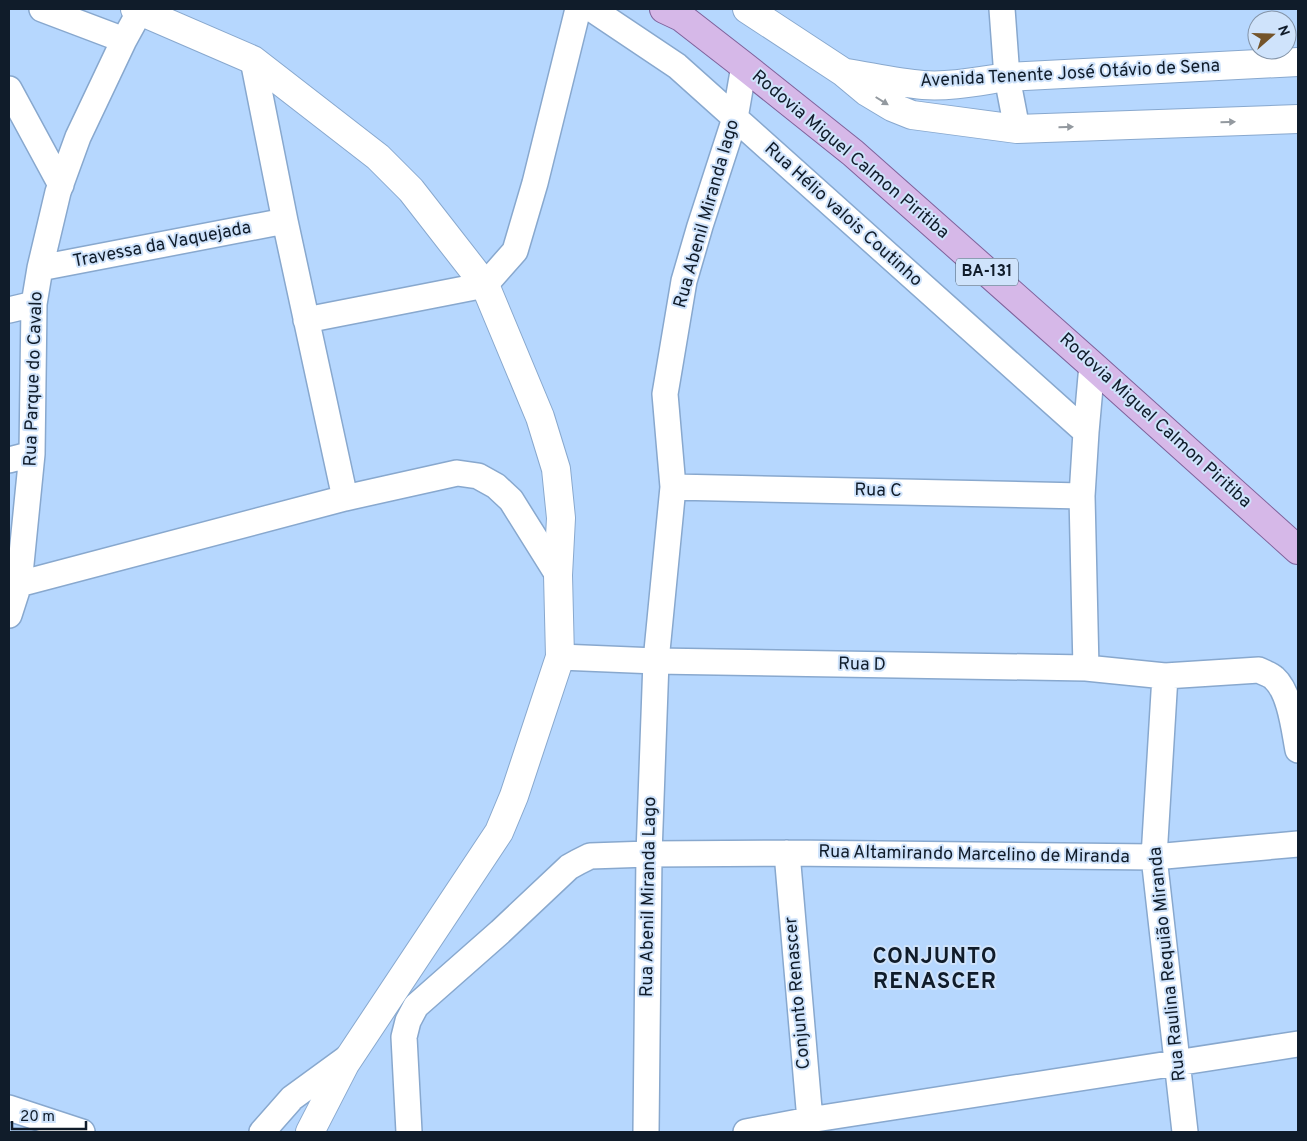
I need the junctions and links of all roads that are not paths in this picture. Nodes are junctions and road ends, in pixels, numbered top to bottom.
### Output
1 (42, 9) edge
2 (138, 9) edge
3 (578, 9) edge
4 (592, 9) edge
5 (664, 9) edge
6 (747, 9) edge
7 (1002, 9) edge
8 (124, 40) junction
9 (253, 60) junction
10 (1298, 62) edge
11 (744, 66) junction
12 (843, 72) junction
13 (1007, 77) junction
14 (9, 89) edge
15 (735, 118) junction
16 (1298, 120) edge
17 (1017, 129) junction
18 (60, 185) junction
19 (285, 222) junction
20 (40, 268) junction
21 (485, 286) junction
22 (34, 304) junction
23 (9, 310) edge
24 (306, 320) junction
25 (1092, 364) junction
26 (1086, 432) junction
27 (20, 457) edge
28 (673, 487) junction
29 (1082, 496) junction
30 (345, 498) junction
31 (1298, 550) edge
32 (558, 575) junction
33 (19, 584) junction
34 (9, 615) edge
35 (560, 657) junction
36 (656, 661) junction
37 (1086, 668) junction
38 (1165, 676) junction
39 (1298, 750) edge
40 (1298, 844) edge
41 (787, 853) junction
42 (649, 854) junction
43 (1154, 857) junction
44 (383, 1007) junction
45 (408, 1021) junction
46 (1298, 1044) edge
47 (350, 1055) junction
48 (1177, 1062) junction
49 (9, 1108) edge
50 (810, 1126) edge
51 (82, 1132) edge
52 (262, 1132) edge
53 (310, 1132) edge
54 (409, 1132) edge
55 (646, 1132) edge
56 (746, 1132) edge
57 (1184, 1132) edge

1 - 8 street
2 - 8 street, Rua Parque do Cavalo
2 - 9 street
3 - 21 street
4 - 15 street, Rua Hélio valois Coutinho
5 - 11 main road, Rodovia Miguel Calmon Piritiba / BA-131
6 - 12 street, Avenida Tenente José Otávio de Sena
7 - 13 street
8 - 18 street, Rua Parque do Cavalo
9 - 19 street
9 - 21 street
10 - 13 street, Avenida Tenente José Otávio de Sena
11 - 15 street, Rua Abenil Miranda lago
11 - 25 main road, Rodovia Miguel Calmon Piritiba / BA-131
12 - 13 street, Avenida Tenente José Otávio de Sena
12 -> 17 street, Avenida Tenente José Otávio de Sena
13 - 17 street
14 - 18 street
15 - 26 street, Rua Hélio valois Coutinho
15 - 28 street, Rua Abenil Miranda lago
17 -> 16 street, Avenida Tenente José Otávio de Sena
18 - 20 street, Rua Parque do Cavalo
19 - 20 street, Travessa da Vaquejada
19 - 24 street
20 - 22 street, Rua Parque do Cavalo
21 - 24 street
21 - 32 street
22 - 23 street
22 - 27 street, Rua Parque do Cavalo
24 - 30 street
25 - 26 street
25 - 31 main road, Rodovia Miguel Calmon Piritiba / BA-131
26 - 29 street
27 - 33 street, Rua Parque do Cavalo
28 - 29 street, Rua C
28 - 36 street, Rua Abenil Miranda lago
29 - 37 street
30 - 32 street
30 - 33 street
32 - 35 street
33 - 34 street, Rua Parque do Cavalo
35 - 36 street, Rua D
35 - 44 street
36 - 37 street, Rua D
36 - 42 street, Rua Abenil Miranda Lago
37 - 38 street, Rua D
38 - 39 street, Rua D
38 - 43 street, Rua Raulina Requião Miranda
40 - 43 street, Rua Altamirando Marcelino de Miranda
41 - 42 street, Rua Altamirando Marcelino de Miranda
41 - 43 street, Rua Altamirando Marcelino de Miranda
41 - 50 street, Conjunto Renascer
42 - 45 street, Rua Altamirando Marcelino de Miranda
42 - 55 street, Rua Abenil Miranda Lago
43 - 48 street, Rua Raulina Requião Miranda
44 - 45 street
44 - 47 street
45 - 54 street
46 - 48 street
47 - 52 street
47 - 53 street
48 - 50 street
48 - 57 street, Rua Raulina Requião Miranda
49 - 51 street
50 - 56 street

